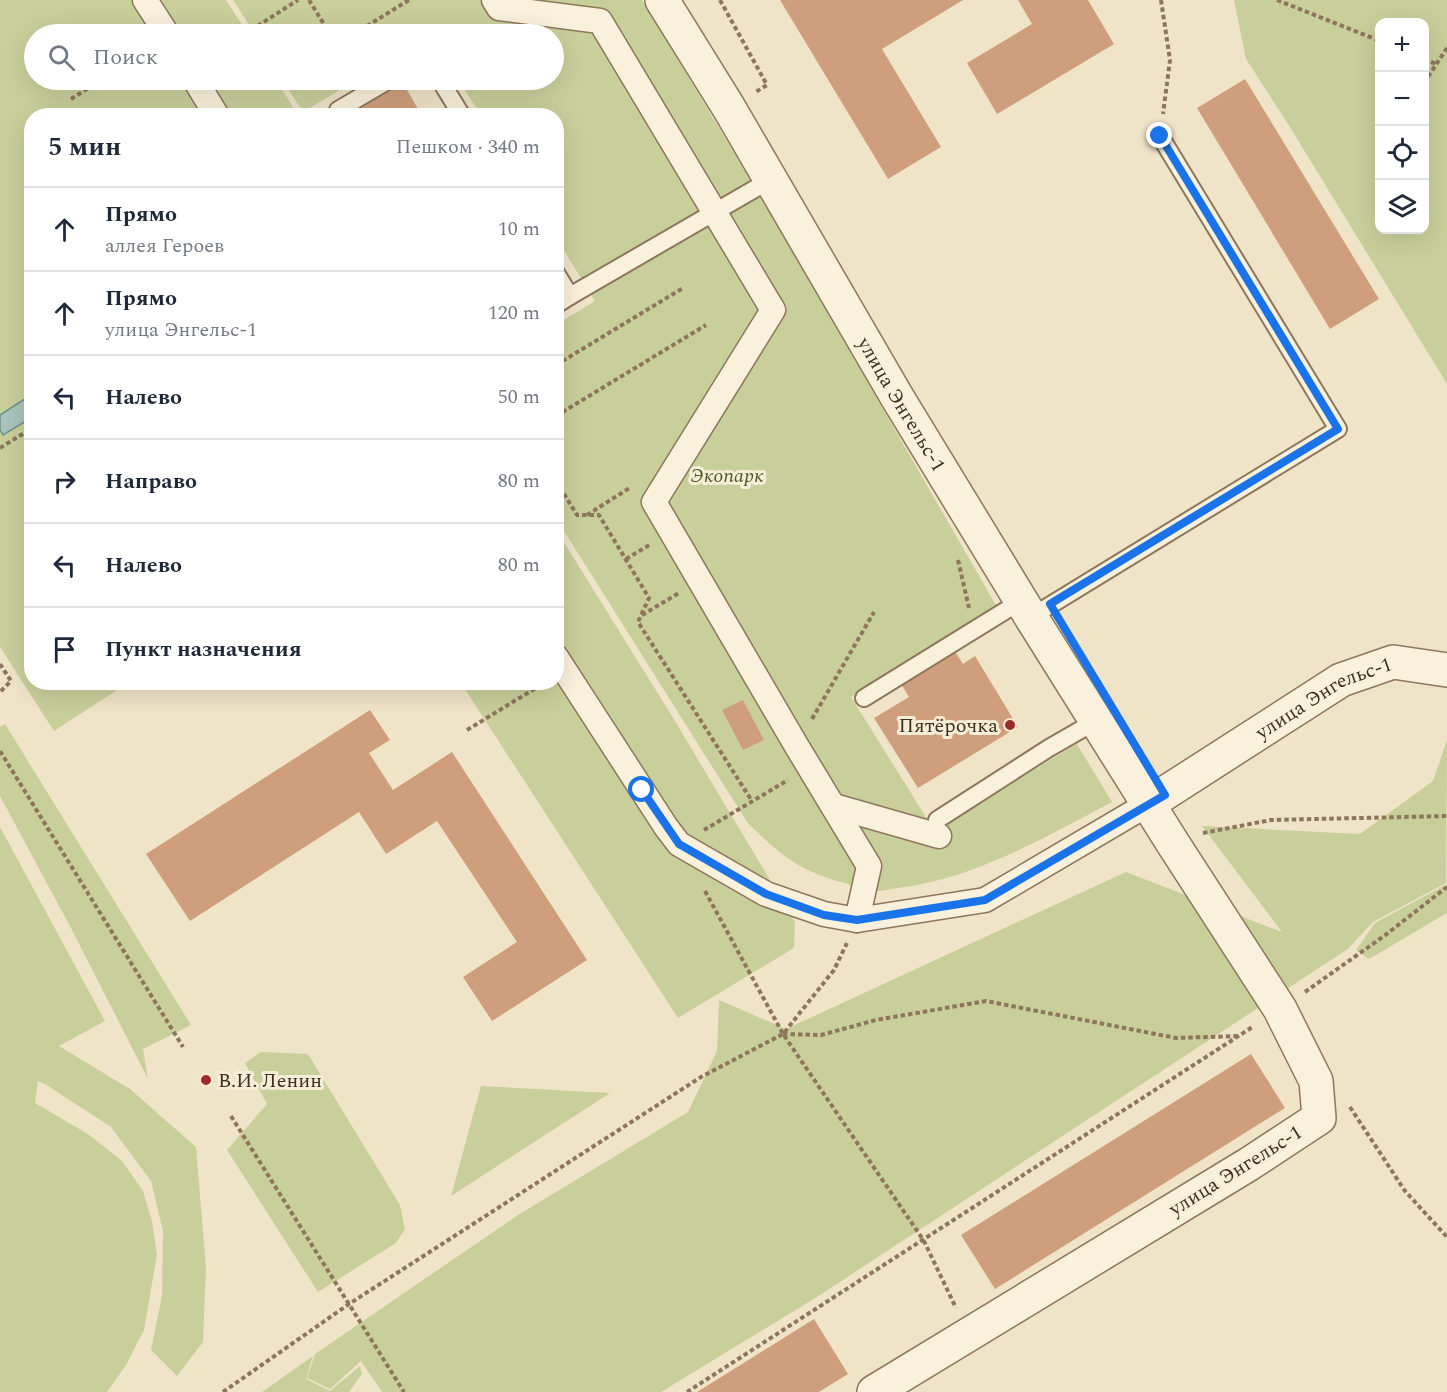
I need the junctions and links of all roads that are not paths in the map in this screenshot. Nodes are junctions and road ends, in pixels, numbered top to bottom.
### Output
1 (145, 0) edge
2 (494, 0) edge
3 (662, 0) edge
4 (161, 24) edge
5 (201, 90) edge
6 (372, 90) edge
7 (446, 90) edge
8 (212, 108) edge
9 (341, 108) edge
10 (457, 108) edge
11 (1160, 136) road end
12 (770, 180) junction
13 (716, 212) junction
14 (564, 300) edge
15 (1026, 609) junction
16 (564, 669) edge
17 (1447, 670) edge
18 (864, 698) dead end
19 (1096, 721) junction
20 (1148, 804) junction
21 (834, 806) junction
22 (938, 828) joint
23 (857, 920) junction
24 (874, 1392) edge

1 - 4 street
2 - 13 street
3 - 12 street, улица Энгельс-1
5 - 8 street
6 - 9 lane
7 - 10 lane
11 - 15 lane
12 - 13 lane
12 - 15 street, улица Энгельс-1
13 - 14 lane
13 - 21 street
15 - 18 lane
15 - 19 street, улица Энгельс-1
16 - 23 street, улица Энгельс-1
17 - 20 street, улица Энгельс-1
19 - 20 street, улица Энгельс-1
19 - 22 lane
20 - 23 street, улица Энгельс-1
20 - 24 street, улица Энгельс-1
21 - 22 street
21 - 23 street

